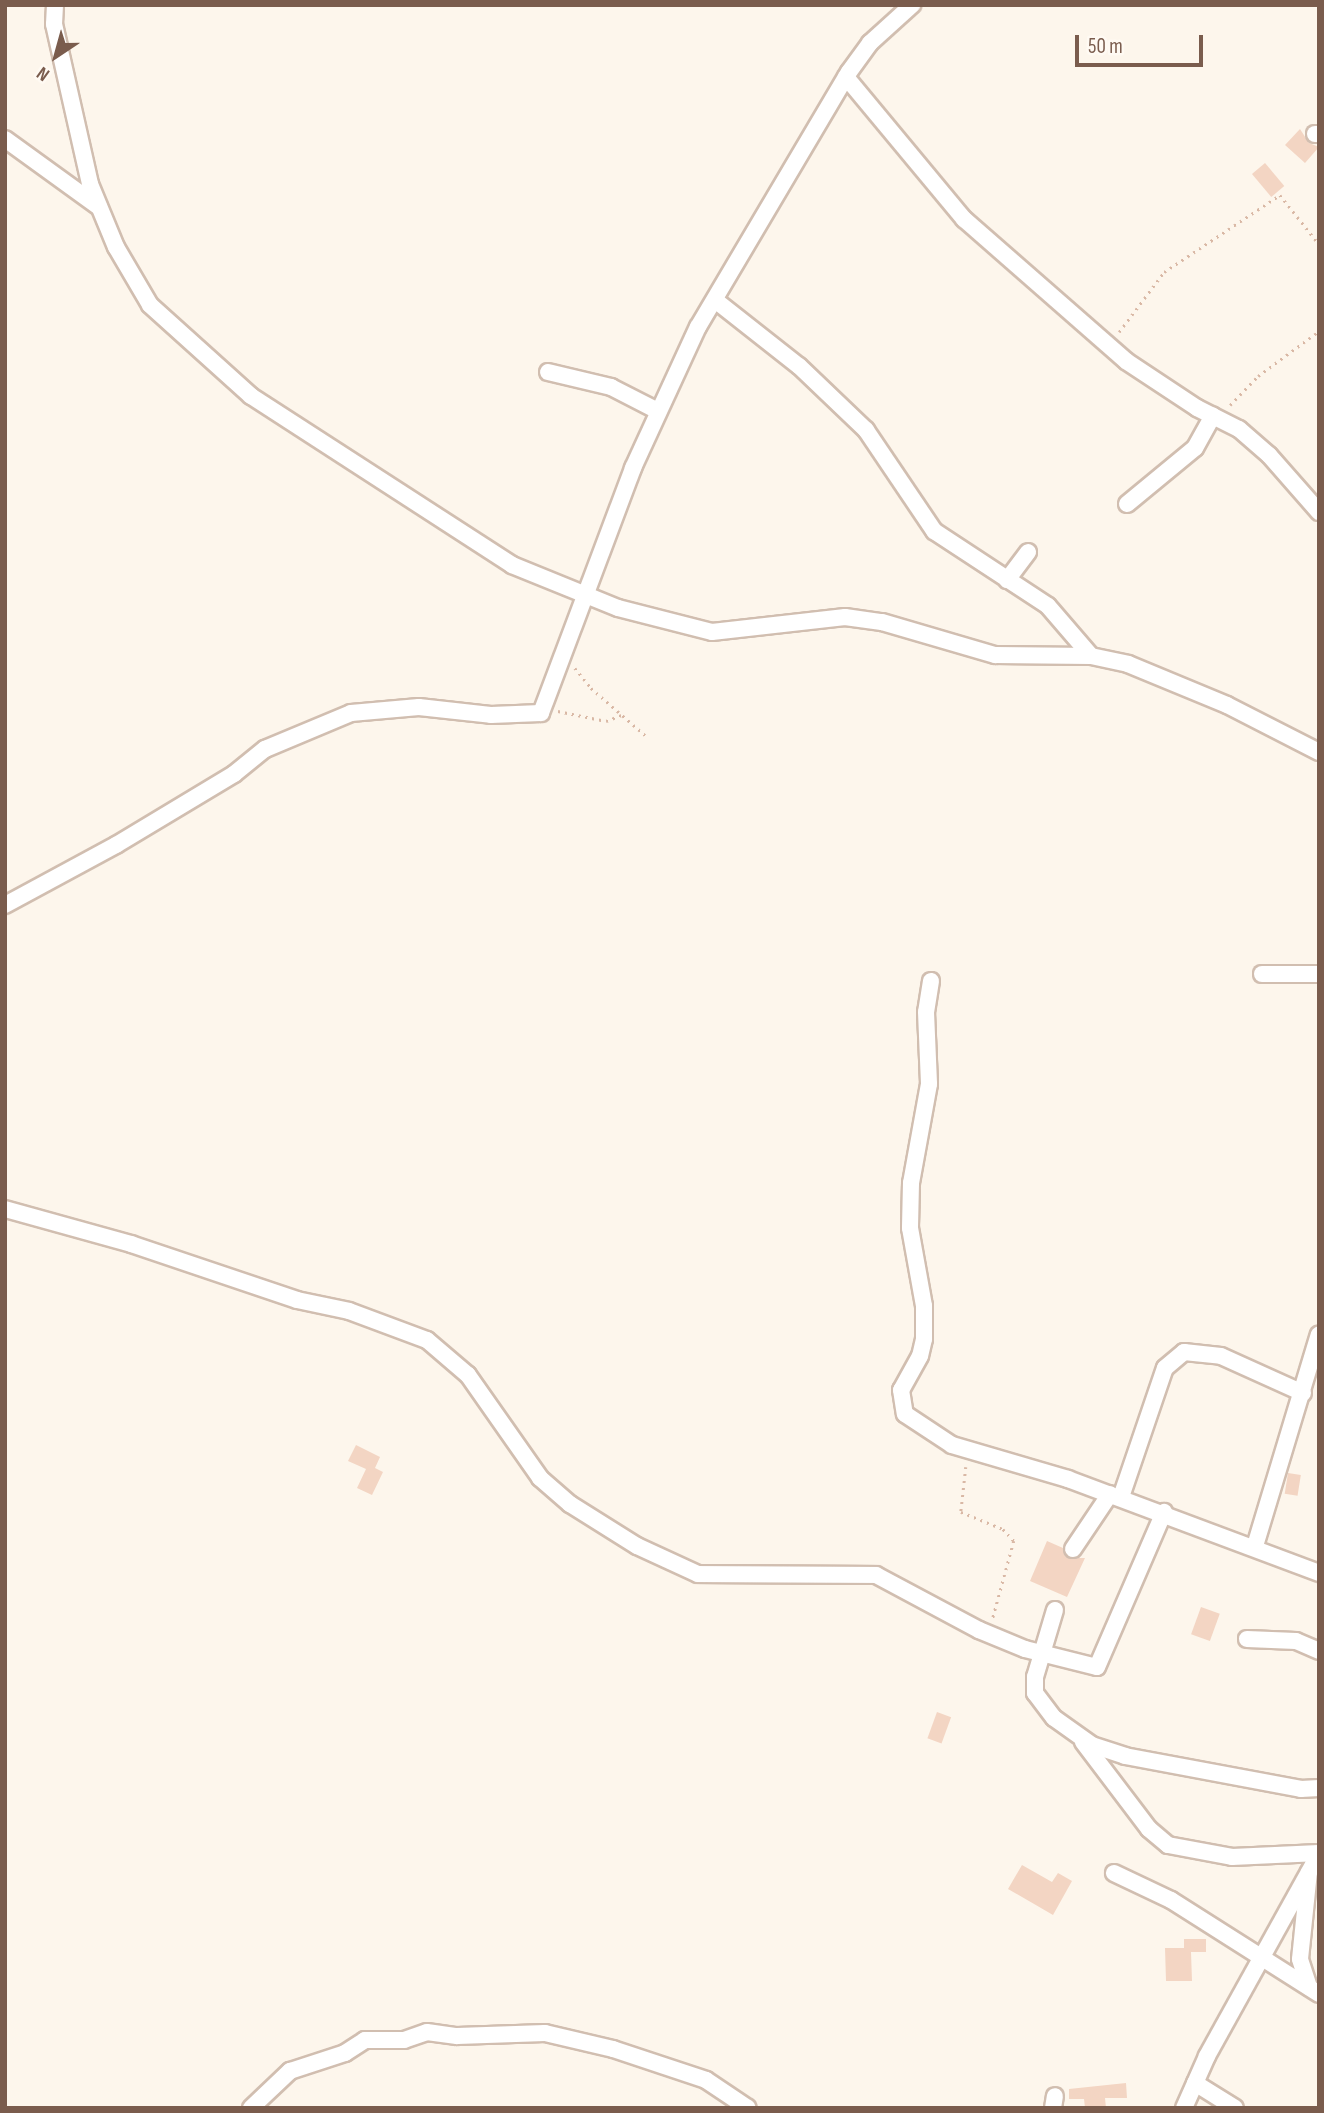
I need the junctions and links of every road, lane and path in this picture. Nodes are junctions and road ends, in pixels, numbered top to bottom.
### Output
1 (55, 5) edge
2 (912, 5) edge
3 (846, 77) junction
4 (5, 138) edge
5 (99, 207) junction
6 (1319, 244) edge
7 (715, 300) junction
8 (1319, 331) edge
9 (1109, 346) junction
10 (548, 372) dead end
11 (658, 411) junction
12 (1215, 417) junction
13 (1127, 504) dead end
14 (1319, 512) edge
15 (1028, 552) dead end
16 (1007, 580) junction
17 (585, 596) junction
18 (564, 650) junction
19 (1091, 656) junction
20 (539, 713) junction
21 (622, 715) junction
22 (646, 736) dead end
23 (1319, 752) edge
24 (5, 905) edge
25 (1262, 974) dead end
26 (1319, 974) edge
27 (931, 981) dead end
28 (5, 1209) edge
29 (1319, 1334) edge
30 (1303, 1393) junction
31 (956, 1446) junction
32 (1115, 1496) junction
33 (1164, 1512) junction
34 (1255, 1546) junction
35 (1073, 1549) dead end
36 (1319, 1573) edge
37 (1055, 1609) dead end
38 (998, 1638) junction
39 (1247, 1639) dead end
40 (1319, 1651) edge
41 (1045, 1654) junction
42 (1077, 1734) junction
43 (1319, 1788) edge
44 (1316, 1859) edge
45 (1114, 1873) dead end
46 (1263, 1954) junction
47 (1314, 1990) edge
48 (1195, 2083) junction
49 (251, 2108) edge
50 (748, 2108) edge
51 (1184, 2108) edge
52 (1236, 2108) edge

1 - 5 street
2 - 3 street
3 - 7 street
3 - 9 street
4 - 5 street
5 - 17 street
6 - 9 path
7 - 11 street
7 - 16 street
8 - 12 path
9 - 12 street
10 - 11 street
11 - 17 street
12 - 13 street
12 - 14 street
15 - 16 street
16 - 19 street
17 - 18 street
17 - 19 street
18 - 20 street
18 - 21 path
19 - 23 street
20 - 21 path
20 - 24 street
21 - 22 path
25 - 26 street
27 - 31 street
28 - 38 street
29 - 30 street
30 - 32 street
30 - 34 street
31 - 32 street
31 - 38 path
32 - 33 street
32 - 35 street
33 - 34 street
33 - 41 street
34 - 36 street
37 - 41 street
38 - 41 street
39 - 40 street
41 - 42 street
42 - 43 street
42 - 44 street
44 - 46 street
44 - 47 street
45 - 46 street
46 - 47 street
46 - 48 street
48 - 51 street
48 - 52 street
49 - 50 street

